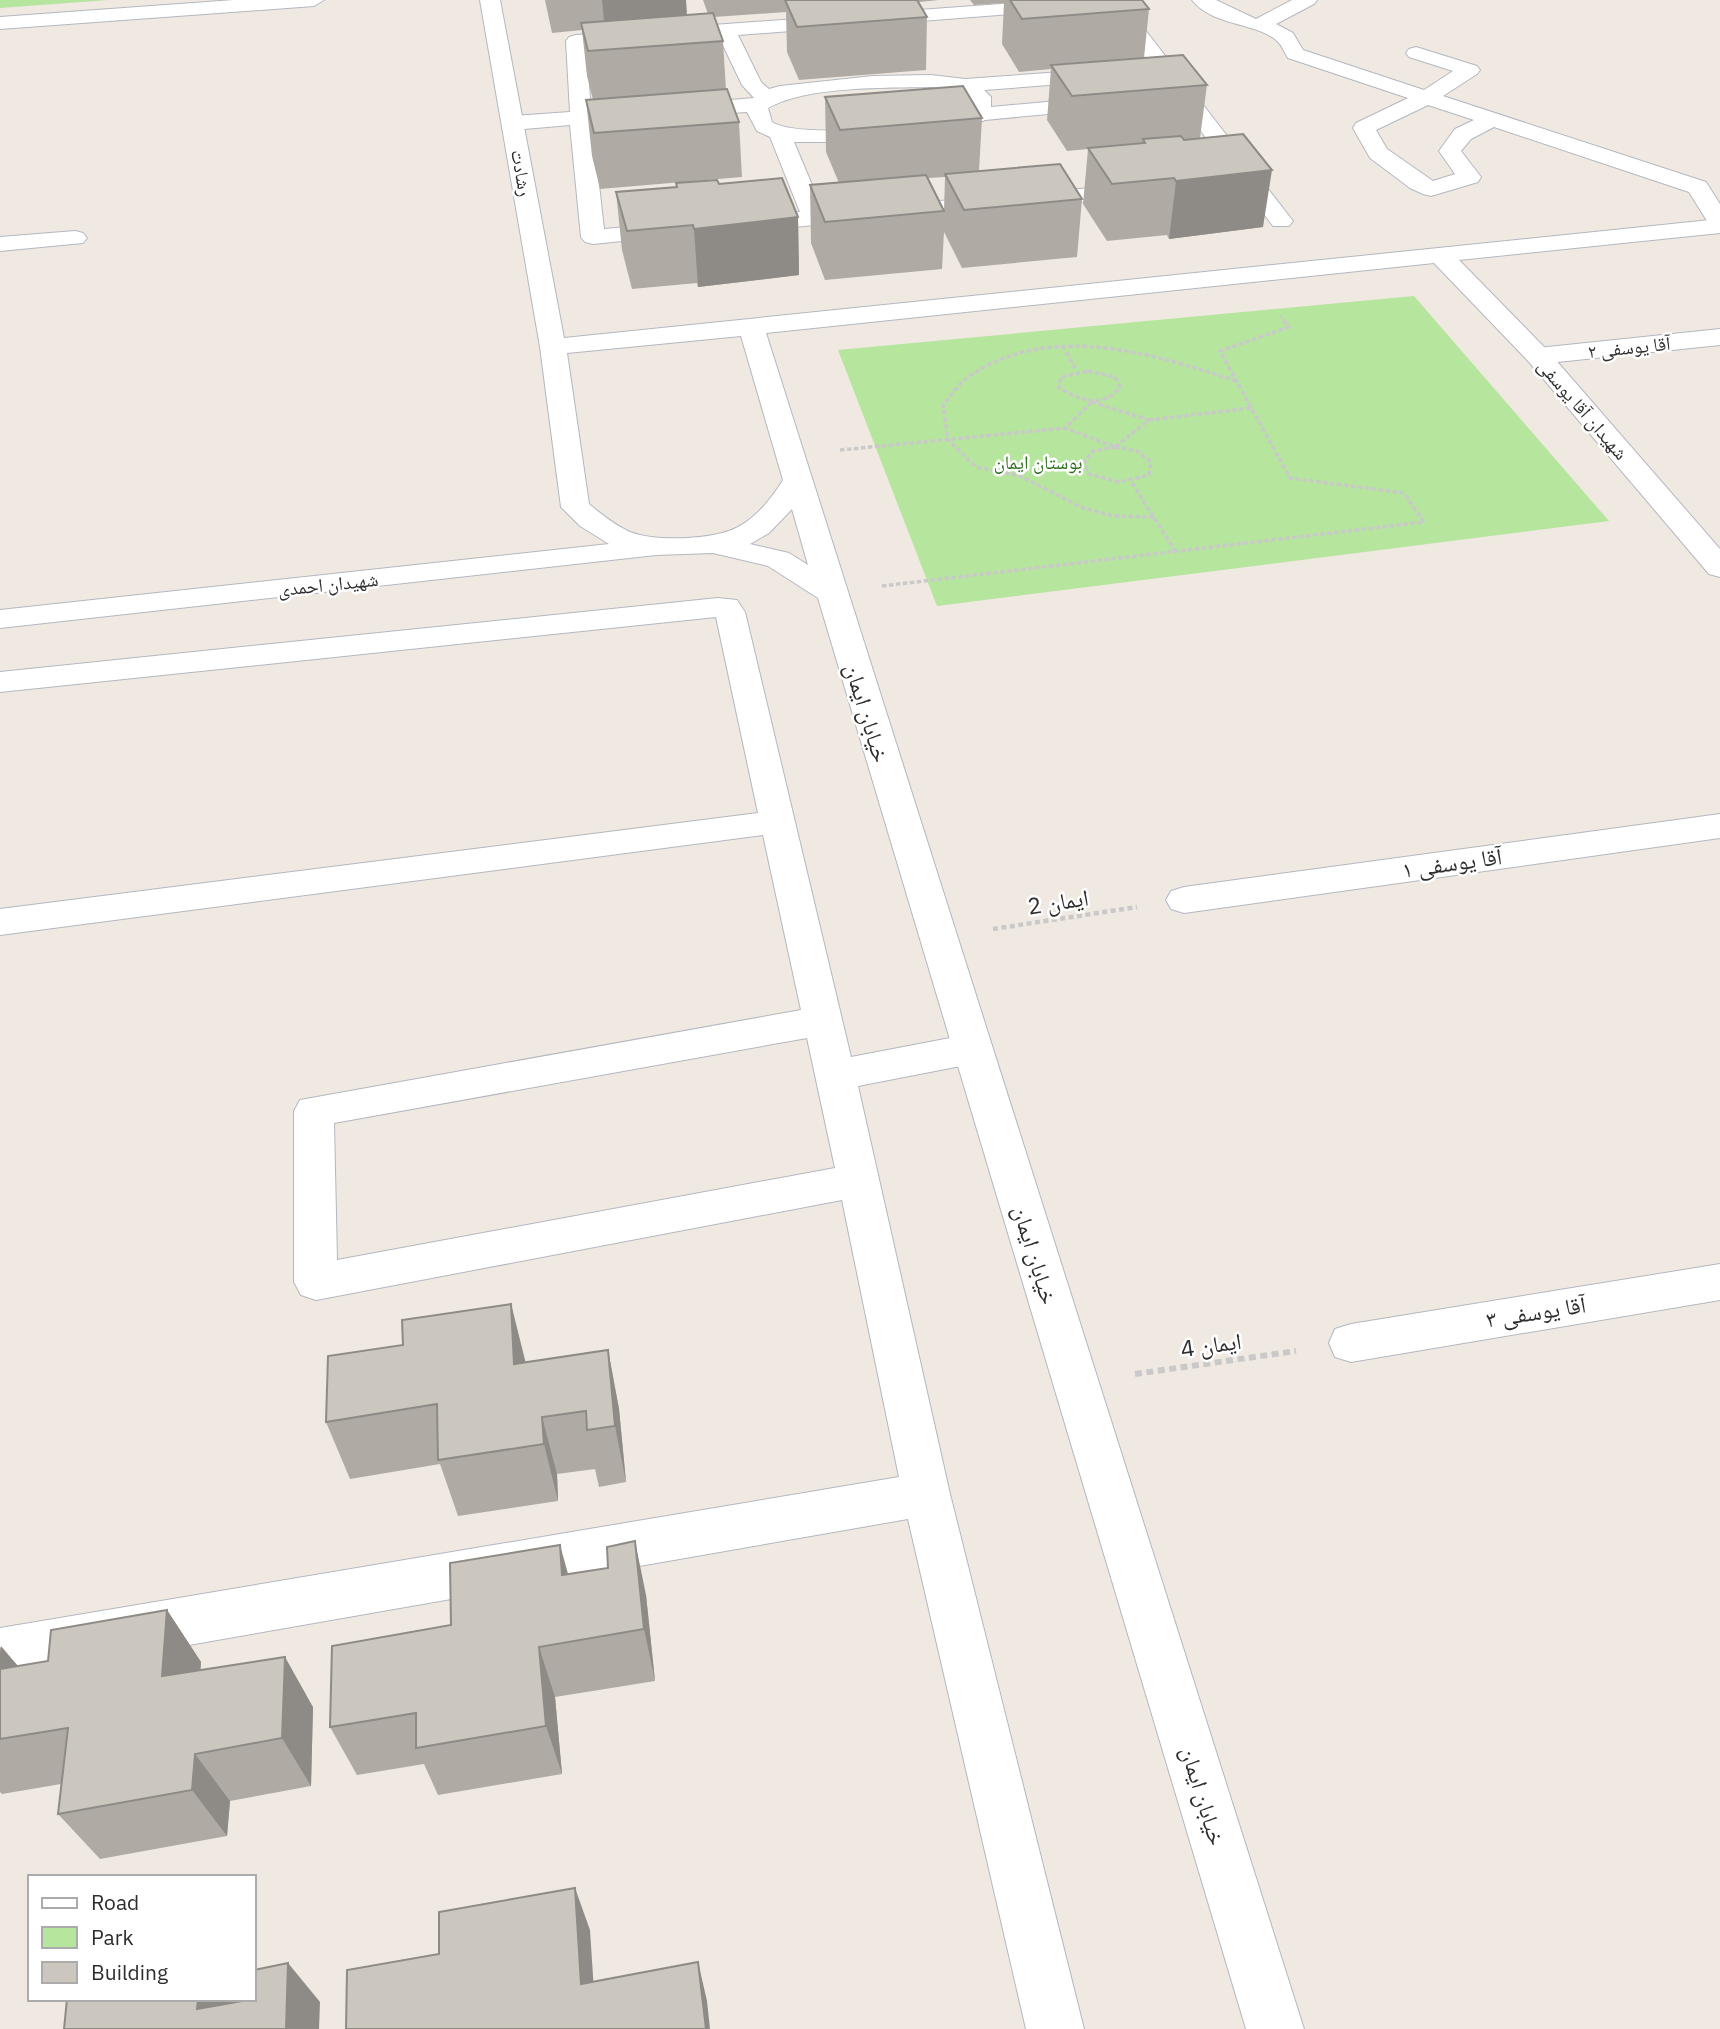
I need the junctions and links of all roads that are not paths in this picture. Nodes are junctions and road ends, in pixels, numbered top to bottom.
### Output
1 (313, 0) edge
2 (490, 0) edge
3 (1202, 0) edge
4 (1307, 0) edge
5 (0, 23) edge
6 (1259, 25) junction
7 (726, 30) junction
8 (1416, 53) dead end
9 (1167, 71) junction
10 (965, 85) junction
11 (1186, 96) junction
12 (1427, 97) junction
13 (1158, 98) edge
14 (762, 101) junction
15 (1117, 102) edge
16 (662, 112) edge
17 (981, 114) junction
18 (621, 115) edge
19 (580, 118) junction
20 (1493, 119) junction
21 (513, 123) junction
22 (740, 130) dead end
23 (773, 131) junction
24 (608, 139) edge
25 (582, 141) junction
26 (517, 146) junction
27 (1720, 176) edge
28 (1250, 181) junction
29 (1223, 184) edge
30 (1698, 187) junction
31 (1155, 189) edge
32 (814, 218) junction
33 (1280, 221) dead end
34 (731, 225) edge
35 (1720, 225) edge
36 (689, 229) edge
37 (75, 238) dead end
38 (0, 244) edge
39 (1440, 255) junction
40 (751, 327) junction
41 (1720, 337) edge
42 (553, 347) junction
43 (1538, 356) junction
44 (793, 467) junction
45 (712, 544) junction
46 (656, 548) junction
47 (1718, 563) edge
48 (830, 592) junction
49 (0, 619) edge
50 (0, 682) edge
51 (776, 822) junction
52 (1720, 826) edge
53 (1184, 900) road end
54 (0, 922) edge
55 (822, 1021) junction
56 (971, 1049) junction
57 (835, 1075) junction
58 (859, 1180) junction
59 (1720, 1282) edge
60 (1351, 1343) road end
61 (926, 1494) junction
62 (0, 1653) edge
63 (1055, 2029) edge
64 (1275, 2029) edge

1 - 5 street
2 - 21 street, رشادت
3 - 6 street
4 - 6 street
6 - 12 street
7 - 9 street
7 - 14 street
7 - 19 street
8 - 12 street
9 - 10 street
9 - 11 street
10 - 14 street
10 - 17 street
11 - 13 street
11 - 28 street
12 - 20 street
12 - 20 street
14 - 16 street
14 - 23 street
15 - 17 street
17 - 23 street
18 - 19 street
19 - 21 street
19 - 25 street
20 - 30 street
21 - 26 street, رشادت
22 - 23 street
23 - 32 street
24 - 25 street
25 - 26 street
25 - 36 street
26 - 42 street, رشادت
27 - 30 street
28 - 29 street
28 - 33 street
30 - 35 street
31 - 32 street
32 - 34 street
35 - 39 street
37 - 38 street
39 - 40 street
39 - 43 street, شهیدان آقا یوسفی
40 - 42 street
40 - 44 street
41 - 43 street, آقا یوسفی ۲
42 - 46 street
43 - 47 street, شهیدان آقا یوسفی
44 - 45 street
44 - 48 street, خیابان ایمان
45 - 46 street
45 - 48 street
46 - 49 street, شهیدان احمدی
48 - 56 street, خیابان ایمان
50 - 51 street
51 - 54 street
51 - 55 street
52 - 53 street, آقا یوسفی ۱
55 - 57 street
55 - 58 street
56 - 57 street
56 - 64 street, خیابان ایمان
57 - 58 street
58 - 61 street
59 - 60 street, آقا یوسفی ۳
61 - 62 street
61 - 63 street

